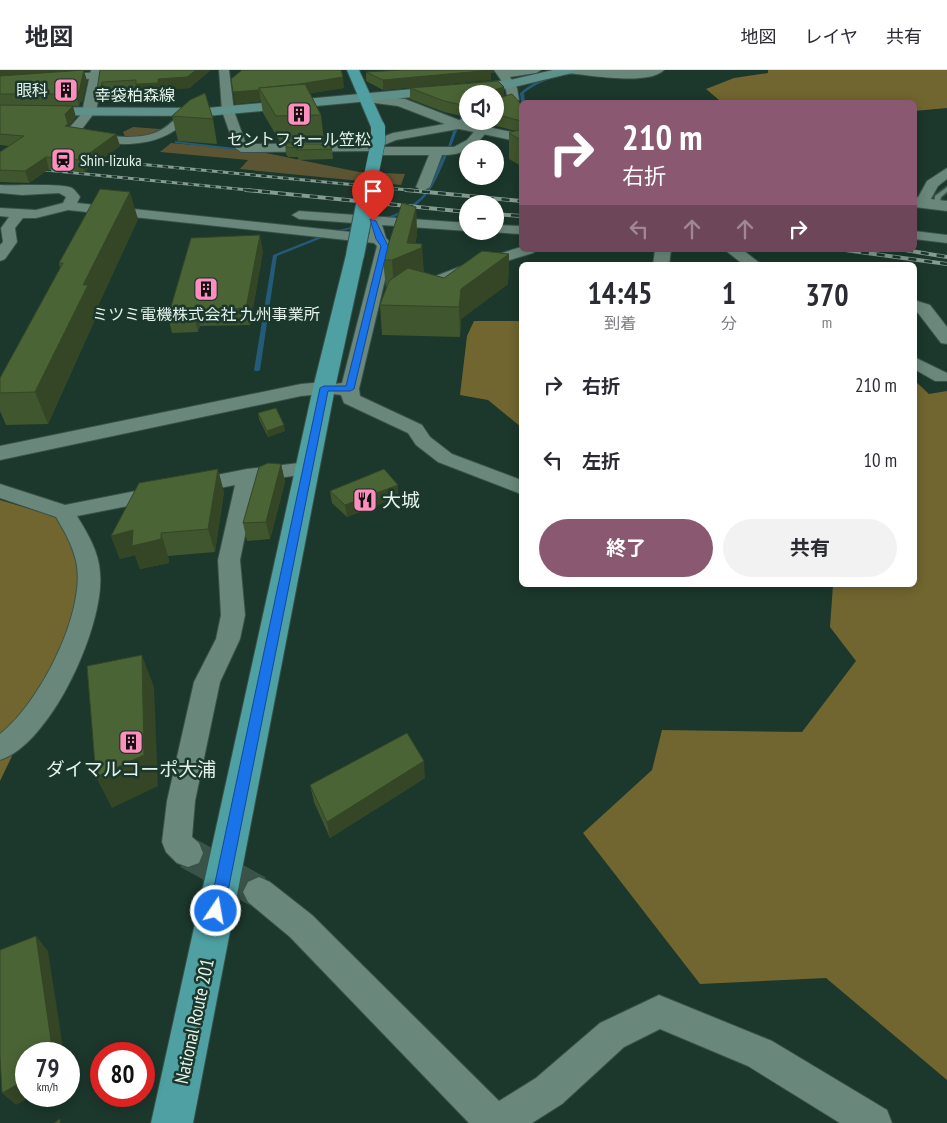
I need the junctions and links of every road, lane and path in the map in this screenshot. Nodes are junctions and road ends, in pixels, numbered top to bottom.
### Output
1 (174, 70) edge
2 (224, 70) edge
3 (536, 70) edge
4 (567, 70) edge
5 (659, 70) edge
6 (96, 73) edge
7 (356, 76) edge
8 (505, 77) edge
9 (0, 82) edge
10 (364, 98) junction
11 (227, 101) junction
12 (504, 103) edge
13 (0, 111) edge
14 (89, 112) junction
15 (187, 113) junction
16 (459, 120) edge
17 (459, 122) edge
18 (482, 130) joint
19 (519, 138) edge
20 (369, 147) junction
21 (437, 152) junction
22 (947, 172) edge
23 (423, 187) dead end
24 (0, 189) edge
25 (947, 190) edge
26 (930, 204) edge
27 (68, 206) junction
28 (0, 212) edge
29 (19, 214) junction
30 (299, 215) dead end
31 (373, 221) junction
32 (459, 226) edge
33 (504, 229) edge
34 (519, 230) edge
35 (917, 235) edge
36 (379, 239) junction
37 (947, 239) edge
38 (521, 252) edge
39 (736, 252) edge
40 (0, 256) edge
41 (750, 262) edge
42 (402, 295) edge
43 (387, 302) edge
44 (917, 306) edge
45 (369, 316) junction
46 (947, 338) edge
47 (917, 364) edge
48 (944, 378) edge
49 (337, 389) junction
50 (0, 453) edge
51 (308, 468) junction
52 (247, 476) junction
53 (519, 486) edge
54 (0, 491) edge
55 (64, 512) junction
56 (0, 749) edge
57 (188, 853) tunnel mouth
58 (259, 892) tunnel mouth
59 (172, 1123) edge
60 (497, 1123) edge
61 (874, 1123) edge

1 - 6 street
2 - 11 street
3 - 8 street
4 - 5 street
4 - 8 main road, 幸袋柏森線
6 - 9 street
6 - 14 street
7 - 10 highway, National Route 201
8 - 10 main road, 幸袋柏森線
8 - 12 street
10 - 11 main road, 幸袋柏森線
10 - 16 street
10 - 49 highway, National Route 201, bridge
11 - 15 main road, 幸袋柏森線
11 - 20 street
13 - 14 main road, 幸袋柏森線
14 - 15 main road, 幸袋柏森線
14 - 15 street
17 - 20 street
18 - 19 street
18 - 21 street
20 - 21 street
21 - 23 street
22 - 26 street
24 - 27 street
25 - 26 lane
27 - 29 street
27 - 36 street
28 - 29 street
29 - 40 street
30 - 31 street
31 - 32 street
31 - 36 street
33 - 34 street
35 - 37 street
36 - 45 street
38 - 42 street
39 - 41 street
43 - 45 street
44 - 46 street
45 - 49 street
47 - 48 street
49 - 50 street
49 - 51 highway, National Route 201
49 - 53 street
51 - 52 street
51 - 59 highway, National Route 201
52 - 55 street
52 - 57 street
54 - 55 street
55 - 56 street
58 - 60 street
60 - 61 street

